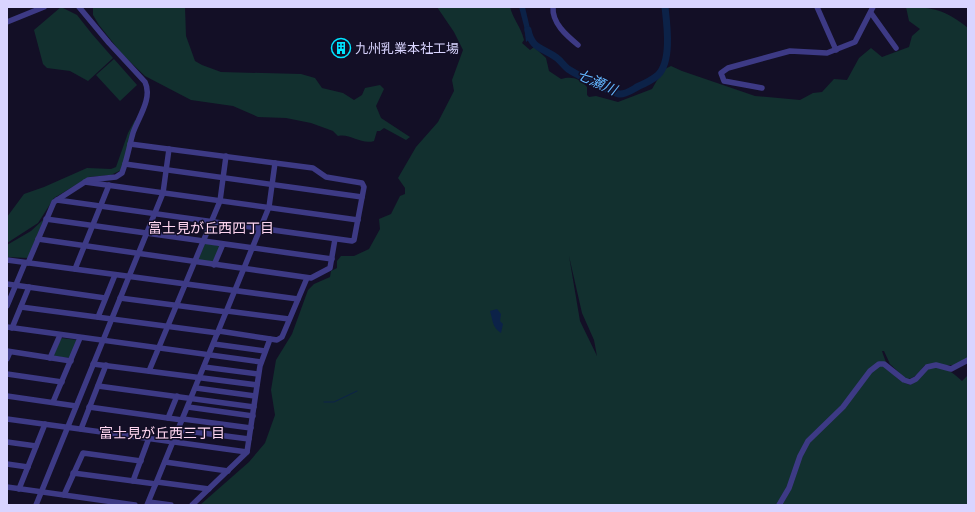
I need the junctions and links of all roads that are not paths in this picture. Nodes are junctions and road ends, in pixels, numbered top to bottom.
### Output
1 (44, 7) edge
2 (79, 7) edge
3 (553, 7) edge
4 (817, 7) edge
5 (872, 10) edge
6 (7, 22) edge
7 (578, 45) dead end
8 (896, 48) dead end
9 (836, 50) junction
10 (762, 88) dead end
11 (130, 144) junction
12 (169, 149) junction
13 (226, 156) junction
14 (275, 163) junction
15 (125, 164) junction
16 (166, 170) junction
17 (223, 178) junction
18 (85, 182) junction
19 (109, 185) junction
20 (272, 185) junction
21 (163, 193) junction
22 (362, 197) junction
23 (58, 200) junction
24 (220, 201) junction
25 (101, 206) junction
26 (270, 207) junction
27 (154, 214) junction
28 (46, 219) junction
29 (358, 220) junction
30 (211, 221) junction
31 (92, 226) junction
32 (261, 228) junction
33 (146, 233) junction
34 (38, 239) junction
35 (335, 239) junction
36 (203, 241) junction
37 (223, 244) junction
38 (84, 246) junction
39 (253, 248) junction
40 (138, 254) junction
41 (332, 259) junction
42 (7, 260) edge
43 (194, 262) junction
44 (26, 263) junction
45 (214, 265) junction
46 (75, 269) junction
47 (244, 269) junction
48 (115, 275) junction
49 (129, 277) junction
50 (307, 278) junction
51 (7, 284) edge
52 (185, 284) junction
53 (16, 286) junction
54 (29, 287) junction
55 (235, 291) junction
56 (105, 298) junction
57 (120, 298) junction
58 (298, 299) junction
59 (7, 304) edge
60 (176, 306) junction
61 (21, 307) junction
62 (227, 312) junction
63 (98, 317) junction
64 (112, 319) junction
65 (290, 319) junction
66 (168, 326) junction
67 (10, 328) edge
68 (218, 332) junction
69 (60, 335) junction
70 (80, 338) junction
71 (270, 339) junction
72 (103, 341) junction
73 (214, 344) junction
74 (159, 348) junction
75 (265, 351) junction
76 (8, 352) edge
77 (209, 355) junction
78 (50, 358) junction
79 (7, 359) edge
80 (968, 360) edge
81 (71, 361) junction
82 (261, 362) junction
83 (94, 364) junction
84 (106, 365) junction
85 (204, 367) junction
86 (150, 371) junction
87 (7, 374) edge
88 (258, 374) junction
89 (200, 378) junction
90 (62, 382) junction
91 (257, 385) junction
92 (98, 386) junction
93 (196, 388) junction
94 (7, 396) edge
95 (176, 396) junction
96 (255, 396) junction
97 (191, 398) junction
98 (53, 402) junction
99 (76, 406) junction
100 (89, 407) junction
101 (188, 407) junction
102 (254, 407) junction
103 (252, 416) junction
104 (168, 418) junction
105 (7, 419) edge
106 (183, 419) junction
107 (45, 424) junction
108 (68, 427) junction
109 (251, 428) junction
110 (80, 429) junction
111 (179, 430) junction
112 (150, 438) junction
113 (249, 439) junction
114 (7, 442) edge
115 (174, 442) junction
116 (36, 446) junction
117 (247, 452) junction
118 (141, 461) junction
119 (165, 462) junction
120 (7, 464) edge
121 (28, 467) junction
122 (228, 471) junction
123 (73, 473) junction
124 (132, 481) junction
125 (156, 483) junction
126 (7, 487) edge
127 (19, 489) junction
128 (209, 489) junction
129 (42, 492) junction
130 (64, 495) junction
131 (148, 503) edge
132 (125, 504) edge
133 (36, 505) edge
134 (135, 505) edge
135 (171, 505) edge
136 (192, 505) edge
137 (779, 505) edge

1 - 6 street
2 - 11 street
3 - 7 street
4 - 9 street
5 - 8 street
5 - 9 street
9 - 10 street
11 - 12 street
11 - 15 street
12 - 13 street
12 - 16 street
13 - 14 street
13 - 17 street
14 - 20 street
14 - 22 street
15 - 16 street
15 - 18 street
16 - 17 street
16 - 21 street
17 - 20 street
17 - 24 street
18 - 19 street
18 - 23 street
19 - 21 street
19 - 25 street
20 - 22 street
20 - 26 street
21 - 24 street
21 - 27 street
22 - 29 street
23 - 25 street
23 - 28 street
24 - 26 street
24 - 30 street
25 - 27 street
25 - 31 street
26 - 29 street
26 - 32 street
27 - 30 street
27 - 33 street
28 - 31 street
28 - 34 street
29 - 35 street
30 - 32 street
30 - 36 street
31 - 33 street
31 - 38 street
32 - 35 street
32 - 39 street
33 - 36 street
33 - 40 street
34 - 38 street
34 - 44 street
35 - 41 street
36 - 37 street
36 - 43 street
37 - 39 street
37 - 45 street
38 - 40 street
38 - 46 street
39 - 41 street
39 - 47 street
40 - 43 street
40 - 49 street
41 - 50 street
42 - 44 street
43 - 45 street
43 - 52 street
44 - 46 street
44 - 53 street
45 - 47 street
46 - 48 street
47 - 50 street
47 - 55 street
48 - 49 street
48 - 56 street
49 - 52 street
49 - 57 street
50 - 58 street
51 - 53 street
52 - 55 street
52 - 60 street
53 - 54 street
53 - 59 street
54 - 56 street
54 - 61 street
55 - 58 street
55 - 62 street
56 - 63 street
57 - 60 street
57 - 64 street
58 - 65 street
60 - 62 street
60 - 66 street
61 - 63 street
61 - 67 street
62 - 65 street
62 - 68 street
63 - 64 street
64 - 66 street
64 - 72 street
65 - 71 street
66 - 68 street
66 - 74 street
67 - 69 street
68 - 71 street
68 - 73 street
69 - 70 street
69 - 78 street
70 - 72 street
70 - 81 street
71 - 75 street
72 - 74 street
72 - 83 street
73 - 75 street
73 - 77 street
74 - 77 street
74 - 86 street
75 - 82 street
76 - 78 street
76 - 79 street
77 - 82 street
77 - 85 street
78 - 81 street
80 - 137 street
81 - 90 street
82 - 88 street
83 - 84 street
83 - 99 street
84 - 86 street
84 - 92 street
85 - 88 street
85 - 89 street
86 - 89 street
87 - 90 street
88 - 91 street
89 - 91 street
89 - 93 street
90 - 98 street
91 - 96 street
92 - 95 street
92 - 100 street
93 - 96 street
93 - 97 street
94 - 98 street
95 - 97 street
95 - 104 street
96 - 102 street
97 - 101 street
97 - 102 street
98 - 99 street
99 - 108 street
100 - 104 street
100 - 110 street
101 - 103 street
101 - 106 street
102 - 103 street
103 - 109 street
104 - 106 street
105 - 107 street
106 - 109 street
106 - 111 street
107 - 108 street
107 - 116 street
108 - 110 street
108 - 129 street
109 - 113 street
110 - 112 street
111 - 113 street
111 - 115 street
112 - 115 street
112 - 118 street
113 - 117 street
114 - 116 street
115 - 117 street
115 - 119 street
116 - 121 street
117 - 122 street
118 - 123 street
118 - 124 street
119 - 122 street
119 - 125 street
120 - 121 street
121 - 127 street
122 - 128 street
123 - 124 street
123 - 130 street
124 - 125 street
125 - 128 street
125 - 131 street
126 - 127 street
127 - 129 street
128 - 136 street
129 - 130 street
129 - 133 street
130 - 132 street
131 - 135 street
132 - 134 street

